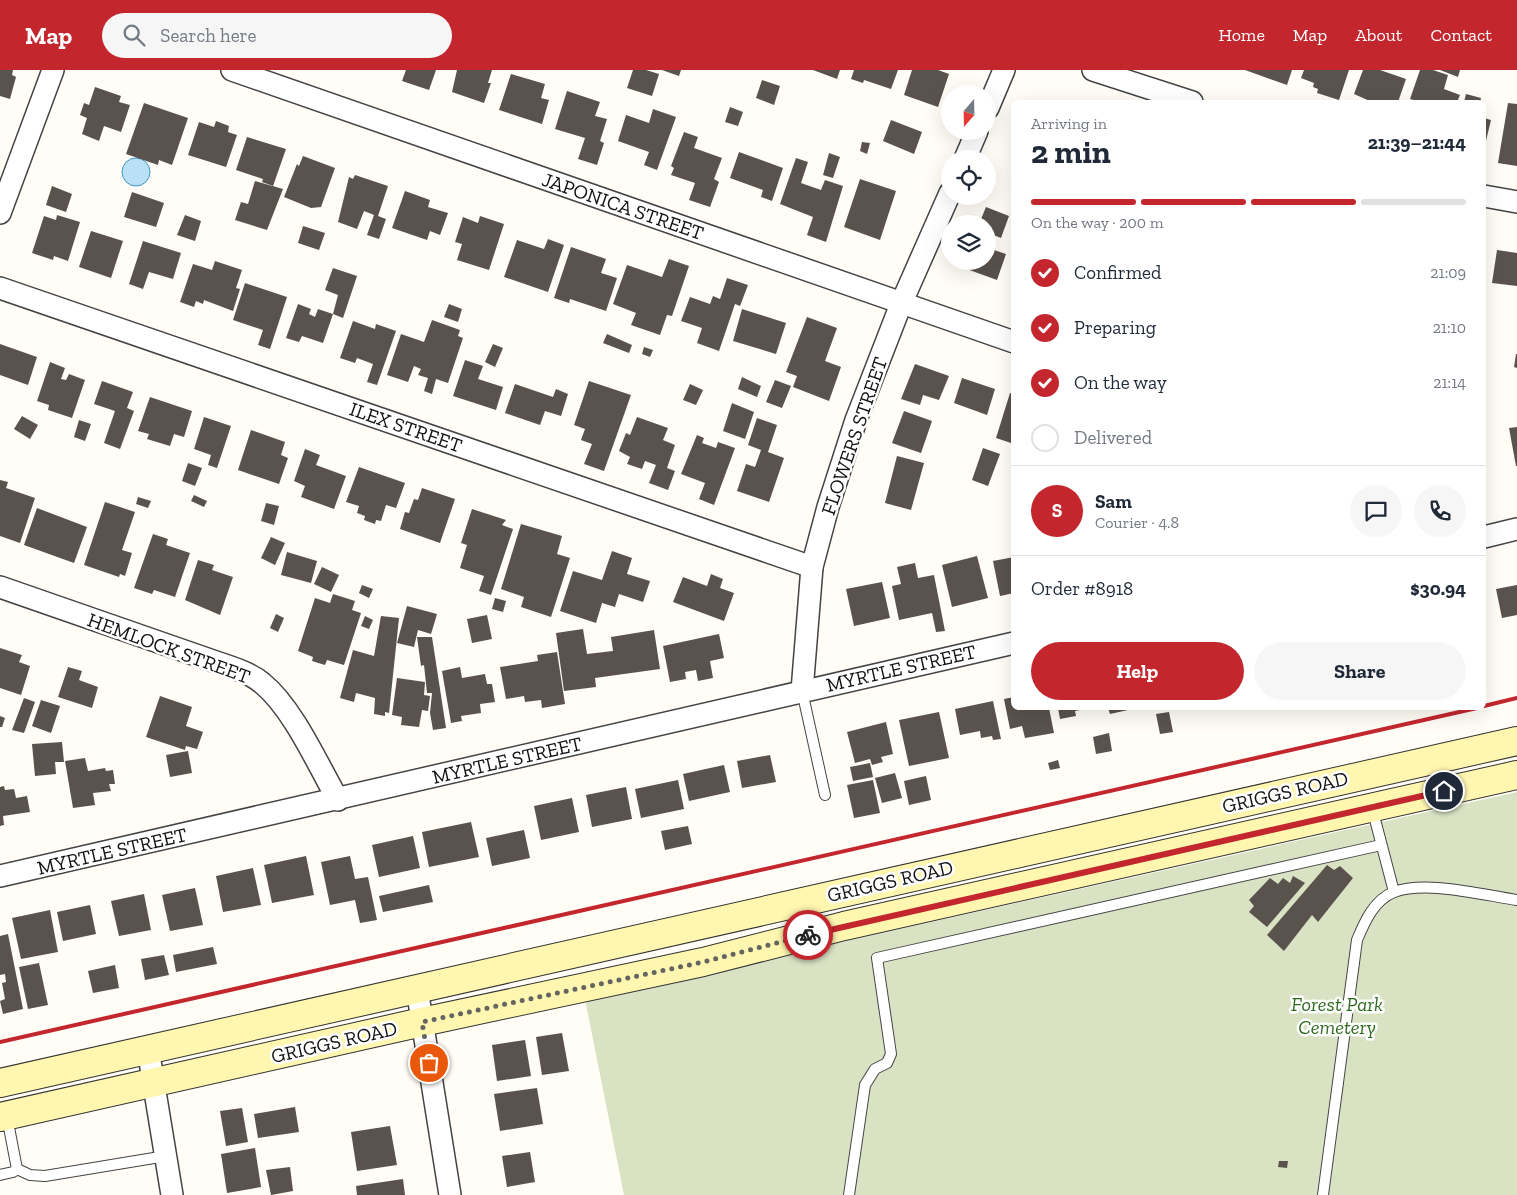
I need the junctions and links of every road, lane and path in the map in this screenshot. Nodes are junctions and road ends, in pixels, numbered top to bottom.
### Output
1 (53, 70) edge
2 (232, 70) edge
3 (1004, 70) edge
4 (1093, 70) edge
5 (996, 89) edge
6 (1186, 100) edge
7 (1486, 196) edge
8 (1517, 202) edge
9 (945, 205) edge
10 (0, 213) edge
11 (0, 288) edge
12 (901, 304) junction
13 (1011, 341) edge
14 (1517, 529) edge
15 (1486, 536) edge
16 (812, 566) junction
17 (0, 587) edge
18 (1011, 643) edge
19 (802, 691) junction
20 (1517, 741) edge
21 (1517, 775) edge
22 (825, 795) dead end
23 (338, 800) junction
24 (1372, 807) junction
25 (1381, 845) junction
26 (0, 876) edge
27 (1394, 892) junction
28 (837, 894) junction
29 (1517, 900) edge
30 (844, 926) junction
31 (417, 989) junction
32 (422, 1022) junction
33 (148, 1049) junction
34 (154, 1082) junction
35 (0, 1083) edge
36 (4, 1117) edge
37 (166, 1156) junction
38 (17, 1169) junction
39 (0, 1175) edge
40 (172, 1195) edge
41 (450, 1195) edge
42 (849, 1195) edge
43 (1323, 1195) edge

1 - 10 street
2 - 12 street, JAPONICA STREET
3 - 5 street
4 - 6 street
7 - 8 street
9 - 12 street, FLOWERS STREET
11 - 16 street, ILEX STREET
12 - 13 street, JAPONICA STREET
12 - 16 street, FLOWERS STREET
14 - 15 street
16 - 19 street, FLOWERS STREET
17 - 23 street, HEMLOCK STREET
18 - 19 street, MYRTLE STREET
19 - 22 lane
19 - 23 street, MYRTLE STREET
20 - 28 main road, GRIGGS ROAD
21 - 24 main road, GRIGGS ROAD
23 - 26 street, MYRTLE STREET
24 - 25 lane
24 - 30 main road, GRIGGS ROAD
25 - 27 lane
25 - 42 lane
27 - 29 lane
27 - 43 lane
28 - 30 main road
28 - 31 main road, GRIGGS ROAD
30 - 32 main road, GRIGGS ROAD
31 - 32 street
31 - 33 main road, GRIGGS ROAD
32 - 34 main road, GRIGGS ROAD
32 - 41 street
33 - 34 street
33 - 35 main road, GRIGGS ROAD
34 - 36 main road, GRIGGS ROAD
34 - 37 street
36 - 38 lane
37 - 38 lane
37 - 40 street
38 - 39 lane

